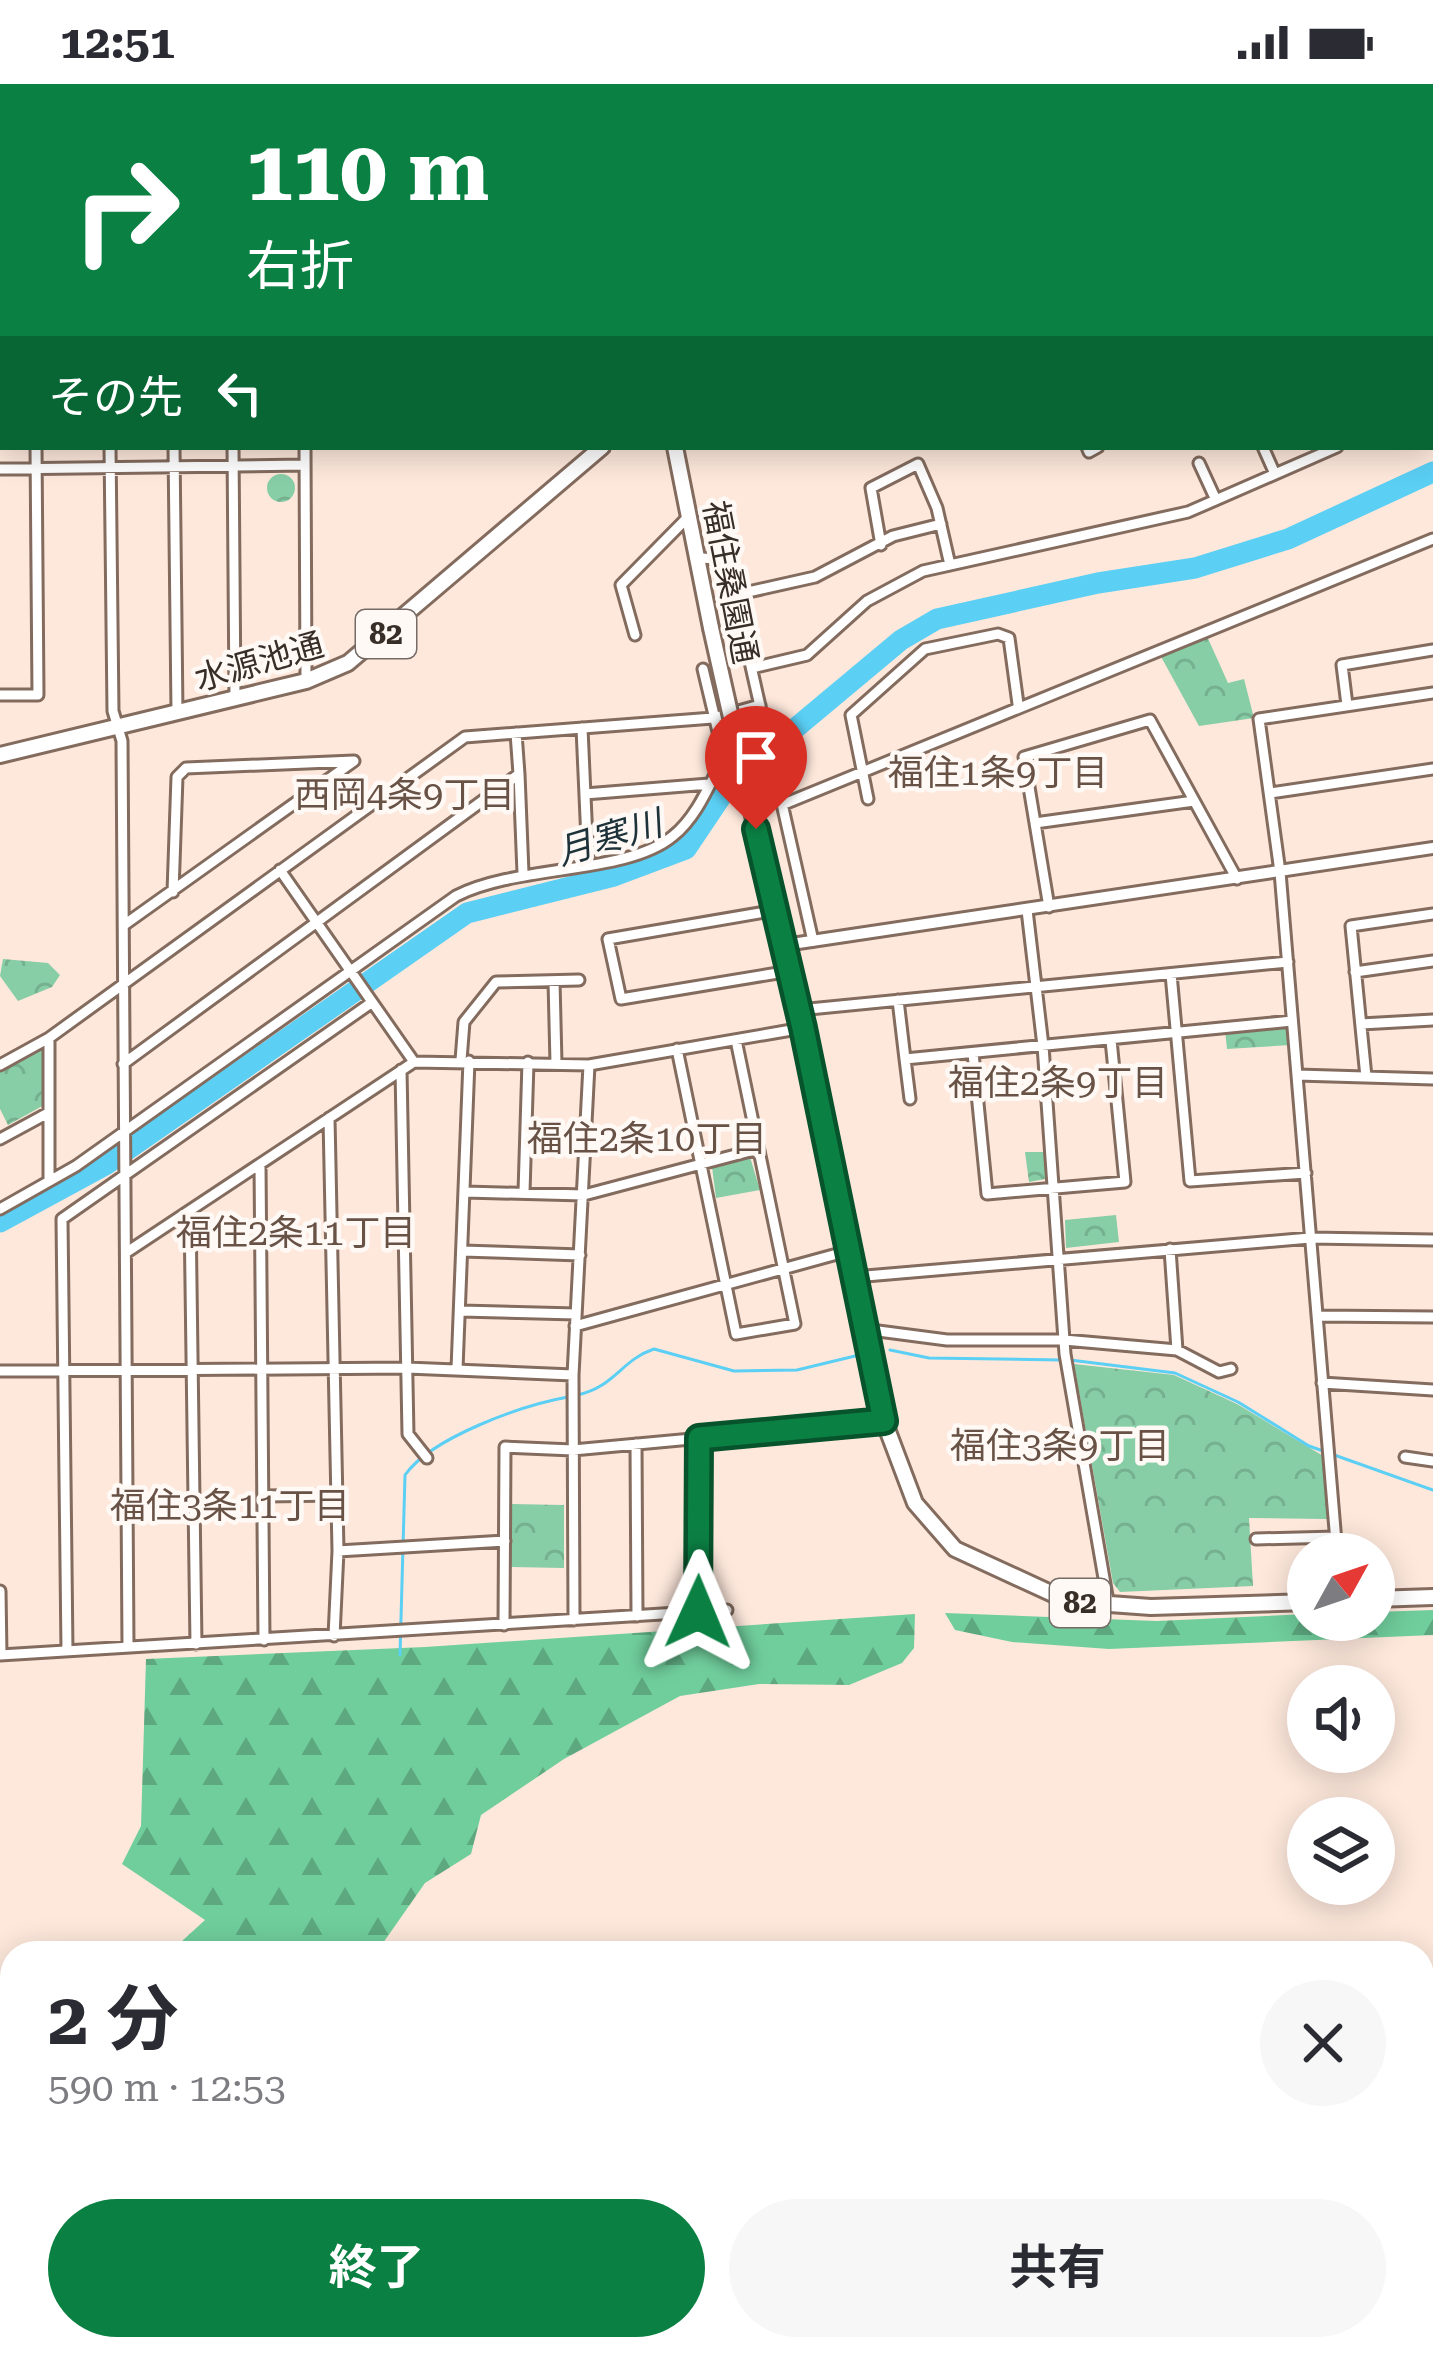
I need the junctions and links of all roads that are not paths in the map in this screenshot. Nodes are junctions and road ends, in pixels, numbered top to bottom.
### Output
1 (36, 450) edge
2 (110, 450) edge
3 (174, 450) edge
4 (233, 450) edge
5 (305, 450) edge
6 (599, 450) edge
7 (676, 450) edge
8 (1264, 450) edge
9 (1330, 450) edge
10 (1199, 463) dead end
11 (305, 465) junction
12 (110, 467) junction
13 (174, 467) junction
14 (234, 467) junction
15 (36, 468) junction
16 (0, 469) edge
17 (1275, 474) junction
18 (1216, 500) junction
19 (692, 513) junction
20 (940, 524) junction
21 (1433, 539) edge
22 (881, 544) junction
23 (702, 558) junction
24 (950, 565) junction
25 (734, 595) junction
26 (634, 635) dead end
27 (1433, 650) edge
28 (752, 668) junction
29 (703, 669) dead end
30 (306, 681) junction
31 (1433, 693) edge
32 (0, 695) edge
33 (235, 698) junction
34 (1018, 704) junction
35 (760, 705) junction
36 (1347, 705) junction
37 (177, 712) junction
38 (713, 718) junction
39 (119, 727) junction
40 (582, 728) junction
41 (516, 733) junction
42 (0, 755) edge
43 (1433, 769) edge
44 (862, 772) junction
45 (519, 775) junction
46 (710, 784) junction
47 (1270, 793) junction
48 (585, 794) junction
49 (868, 800) dead end
50 (1194, 801) junction
51 (784, 804) junction
52 (1035, 823) junction
53 (1433, 848) edge
54 (588, 863) junction
55 (280, 870) junction
56 (1280, 872) junction
57 (523, 873) junction
58 (1237, 879) junction
59 (173, 892) junction
60 (1049, 907) junction
61 (777, 910) junction
62 (1027, 910) junction
63 (1433, 914) edge
64 (316, 922) junction
65 (124, 925) junction
66 (813, 941) junction
67 (784, 945) junction
68 (1433, 961) edge
69 (1288, 962) junction
70 (790, 971) junction
71 (1354, 972) junction
72 (1171, 974) junction
73 (351, 976) junction
74 (579, 980) dead end
75 (554, 981) junction
76 (124, 982) junction
77 (1037, 986) junction
78 (898, 1000) junction
79 (368, 1001) junction
80 (799, 1010) junction
81 (1433, 1020) edge
82 (1292, 1021) junction
83 (1361, 1024) junction
84 (803, 1028) junction
85 (1178, 1033) junction
86 (49, 1038) junction
87 (736, 1040) junction
88 (1111, 1040) junction
89 (1043, 1046) junction
90 (677, 1048) junction
91 (973, 1053) junction
92 (905, 1059) junction
93 (465, 1060) junction
94 (414, 1062) junction
95 (527, 1062) junction
96 (556, 1063) junction
97 (123, 1064) junction
98 (0, 1065) edge
99 (589, 1065) junction
100 (400, 1070) junction
101 (1297, 1075) junction
102 (1366, 1077) junction
103 (1433, 1078) edge
104 (910, 1099) dead end
105 (47, 1113) junction
106 (329, 1118) junction
107 (126, 1133) junction
108 (0, 1139) edge
109 (758, 1149) junction
110 (260, 1164) junction
111 (700, 1164) junction
112 (126, 1170) junction
113 (1306, 1173) junction
114 (49, 1181) junction
115 (1053, 1190) junction
116 (465, 1192) junction
117 (524, 1192) junction
118 (584, 1195) junction
119 (0, 1209) edge
120 (190, 1212) junction
121 (1310, 1238) junction
122 (1433, 1240) edge
123 (1170, 1250) junction
124 (848, 1251) junction
125 (127, 1252) junction
126 (463, 1252) junction
127 (580, 1255) junction
128 (1058, 1260) junction
129 (783, 1268) junction
130 (854, 1277) junction
131 (726, 1283) junction
132 (461, 1311) junction
133 (1317, 1316) junction
134 (1433, 1317) edge
135 (576, 1320) junction
136 (863, 1329) junction
137 (1064, 1340) junction
138 (1177, 1350) junction
139 (331, 1368) junction
140 (407, 1368) junction
141 (262, 1369) junction
142 (457, 1369) junction
143 (1231, 1369) dead end
144 (128, 1370) junction
145 (193, 1370) junction
146 (0, 1371) edge
147 (63, 1371) junction
148 (573, 1381) junction
149 (1322, 1383) junction
150 (1433, 1390) edge
151 (884, 1421) junction
152 (699, 1438) junction
153 (636, 1444) junction
154 (572, 1450) junction
155 (423, 1454) dead end
156 (1405, 1457) dead end
157 (1433, 1461) edge
158 (337, 1495) junction
159 (265, 1496) junction
160 (1336, 1533) edge
161 (1287, 1538) edge
162 (1256, 1539) dead end
163 (505, 1541) junction
164 (338, 1551) junction
165 (0, 1591) edge
166 (1433, 1597) edge
167 (1395, 1598) edge
168 (1287, 1602) edge
169 (1109, 1606) junction
170 (727, 1610) dead end
171 (698, 1612) junction
172 (637, 1616) junction
173 (574, 1620) junction
174 (504, 1624) junction
175 (334, 1636) junction
176 (264, 1640) junction
177 (196, 1644) junction
178 (128, 1647) junction
179 (67, 1651) junction
180 (0, 1655) edge

1 - 15 street
2 - 12 street
3 - 13 street
4 - 14 street
5 - 11 street
6 - 30 main road, 水源池通 / 82
7 - 19 main road, 福住桑園通 / 82
8 - 17 street
9 - 17 street
10 - 18 street
11 - 14 street
11 - 30 street
12 - 13 street
12 - 15 street
12 - 39 street
13 - 14 street
13 - 37 street
14 - 33 street
15 - 16 street
15 - 32 street
17 - 18 street
18 - 24 street
19 - 23 main road, 福住桑園通 / 82
19 - 26 street
20 - 22 street
20 - 22 street
20 - 24 street
21 - 34 street
22 - 25 street
23 - 25 street
23 - 61 main road, 福住桑園通 / 82, bridge
24 - 28 street
25 - 28 street
27 - 36 street
28 - 35 street
29 - 38 street
30 - 33 main road, 水源池通 / 82
31 - 36 street
33 - 37 main road, 水源池通 / 82
34 - 44 street
34 - 44 street
35 - 38 street
35 - 51 street
36 - 47 street
37 - 39 main road, 水源池通 / 82
38 - 40 street
38 - 46 street
39 - 42 main road, 水源池通 / 82
39 - 65 street
40 - 41 street
40 - 48 street
41 - 45 street
41 - 55 street
43 - 47 street
44 - 49 street
44 - 51 street
45 - 57 street
45 - 64 street
46 - 48 street
46 - 54 street
47 - 56 street
48 - 54 street
50 - 52 street
50 - 52 street
50 - 58 street
51 - 66 street
52 - 60 street
53 - 56 street
54 - 57 street
55 - 64 street
55 - 76 street
56 - 58 street
56 - 69 street
57 - 73 street
58 - 60 street
59 - 59 street
59 - 65 street
60 - 62 street
61 - 67 main road, 福住桑園通 / 82
61 - 70 street
62 - 66 street
62 - 77 street
63 - 71 street
64 - 73 street
64 - 97 street
65 - 76 street
66 - 67 street
67 - 70 main road, 福住桑園通 / 82
68 - 71 street
69 - 72 street
69 - 82 street
70 - 80 main road, 福住桑園通 / 82
71 - 83 street
72 - 77 street
72 - 85 street
73 - 79 street
73 - 107 street
74 - 75 street
75 - 93 street
75 - 96 street
76 - 86 street
76 - 97 street
77 - 78 street
77 - 89 street
78 - 80 street
78 - 92 street
79 - 94 street
79 - 112 street
80 - 84 main road, 福住桑園通 / 82
81 - 83 street
82 - 85 street
82 - 101 street
83 - 102 street
84 - 87 street
84 - 124 main road, 福住桑園通 / 82
85 - 88 street
85 - 113 street
86 - 98 street
86 - 105 street
87 - 90 street
87 - 109 street
88 - 89 street
88 - 115 street
89 - 91 street
89 - 115 street
90 - 99 street
90 - 111 street
91 - 92 street
91 - 115 street
92 - 104 street
93 - 94 street
93 - 95 street
93 - 116 street
94 - 100 street
95 - 96 street
95 - 117 street
96 - 99 street
97 - 107 street
99 - 118 street
100 - 106 street
100 - 140 street
101 - 102 street
101 - 113 street
102 - 103 street
105 - 108 street
105 - 114 street
106 - 110 street
106 - 139 street
107 - 112 street
107 - 114 street
109 - 111 street
109 - 129 street
110 - 120 street
110 - 141 street
111 - 118 street
111 - 131 street
112 - 125 street
112 - 147 street
113 - 121 street
114 - 119 street
115 - 128 street
116 - 117 street
116 - 126 street
117 - 118 street
118 - 127 street
120 - 125 street
120 - 145 street
121 - 122 street
121 - 123 street
121 - 133 street
123 - 128 street
123 - 138 street
124 - 129 street
124 - 130 main road, 福住桑園通 / 82
125 - 144 street
126 - 127 street
126 - 132 street
127 - 135 street
128 - 130 street
128 - 137 street
129 - 131 street
129 - 131 street
130 - 136 main road, 福住桑園通 / 82
131 - 135 street
132 - 135 street
132 - 142 street
133 - 134 street
133 - 149 street
135 - 148 street
136 - 137 street
136 - 151 main road, 福住桑園通 / 82
137 - 138 street
137 - 169 street
138 - 143 street
139 - 140 street
139 - 141 street
139 - 158 street
140 - 142 street
140 - 155 street
141 - 145 street
141 - 159 street
142 - 148 street
144 - 145 street
144 - 147 street
144 - 178 street
145 - 177 street
146 - 147 street
147 - 179 street
148 - 154 street
149 - 150 street
149 - 160 street
151 - 152 street
151 - 169 main road, 福住桑園通 / 82
152 - 153 street
152 - 171 street
153 - 154 street
153 - 172 street
154 - 163 street
154 - 173 street
156 - 157 street
158 - 159 street
158 - 164 street
159 - 176 street
161 - 162 street
163 - 164 street
163 - 174 street
164 - 175 street
165 - 180 street
166 - 167 main road
168 - 169 main road, 福住桑園通 / 82
170 - 171 street
171 - 172 street
172 - 173 street
173 - 174 street
174 - 175 street
175 - 176 street
176 - 177 street
177 - 178 street
178 - 179 street
179 - 180 street

